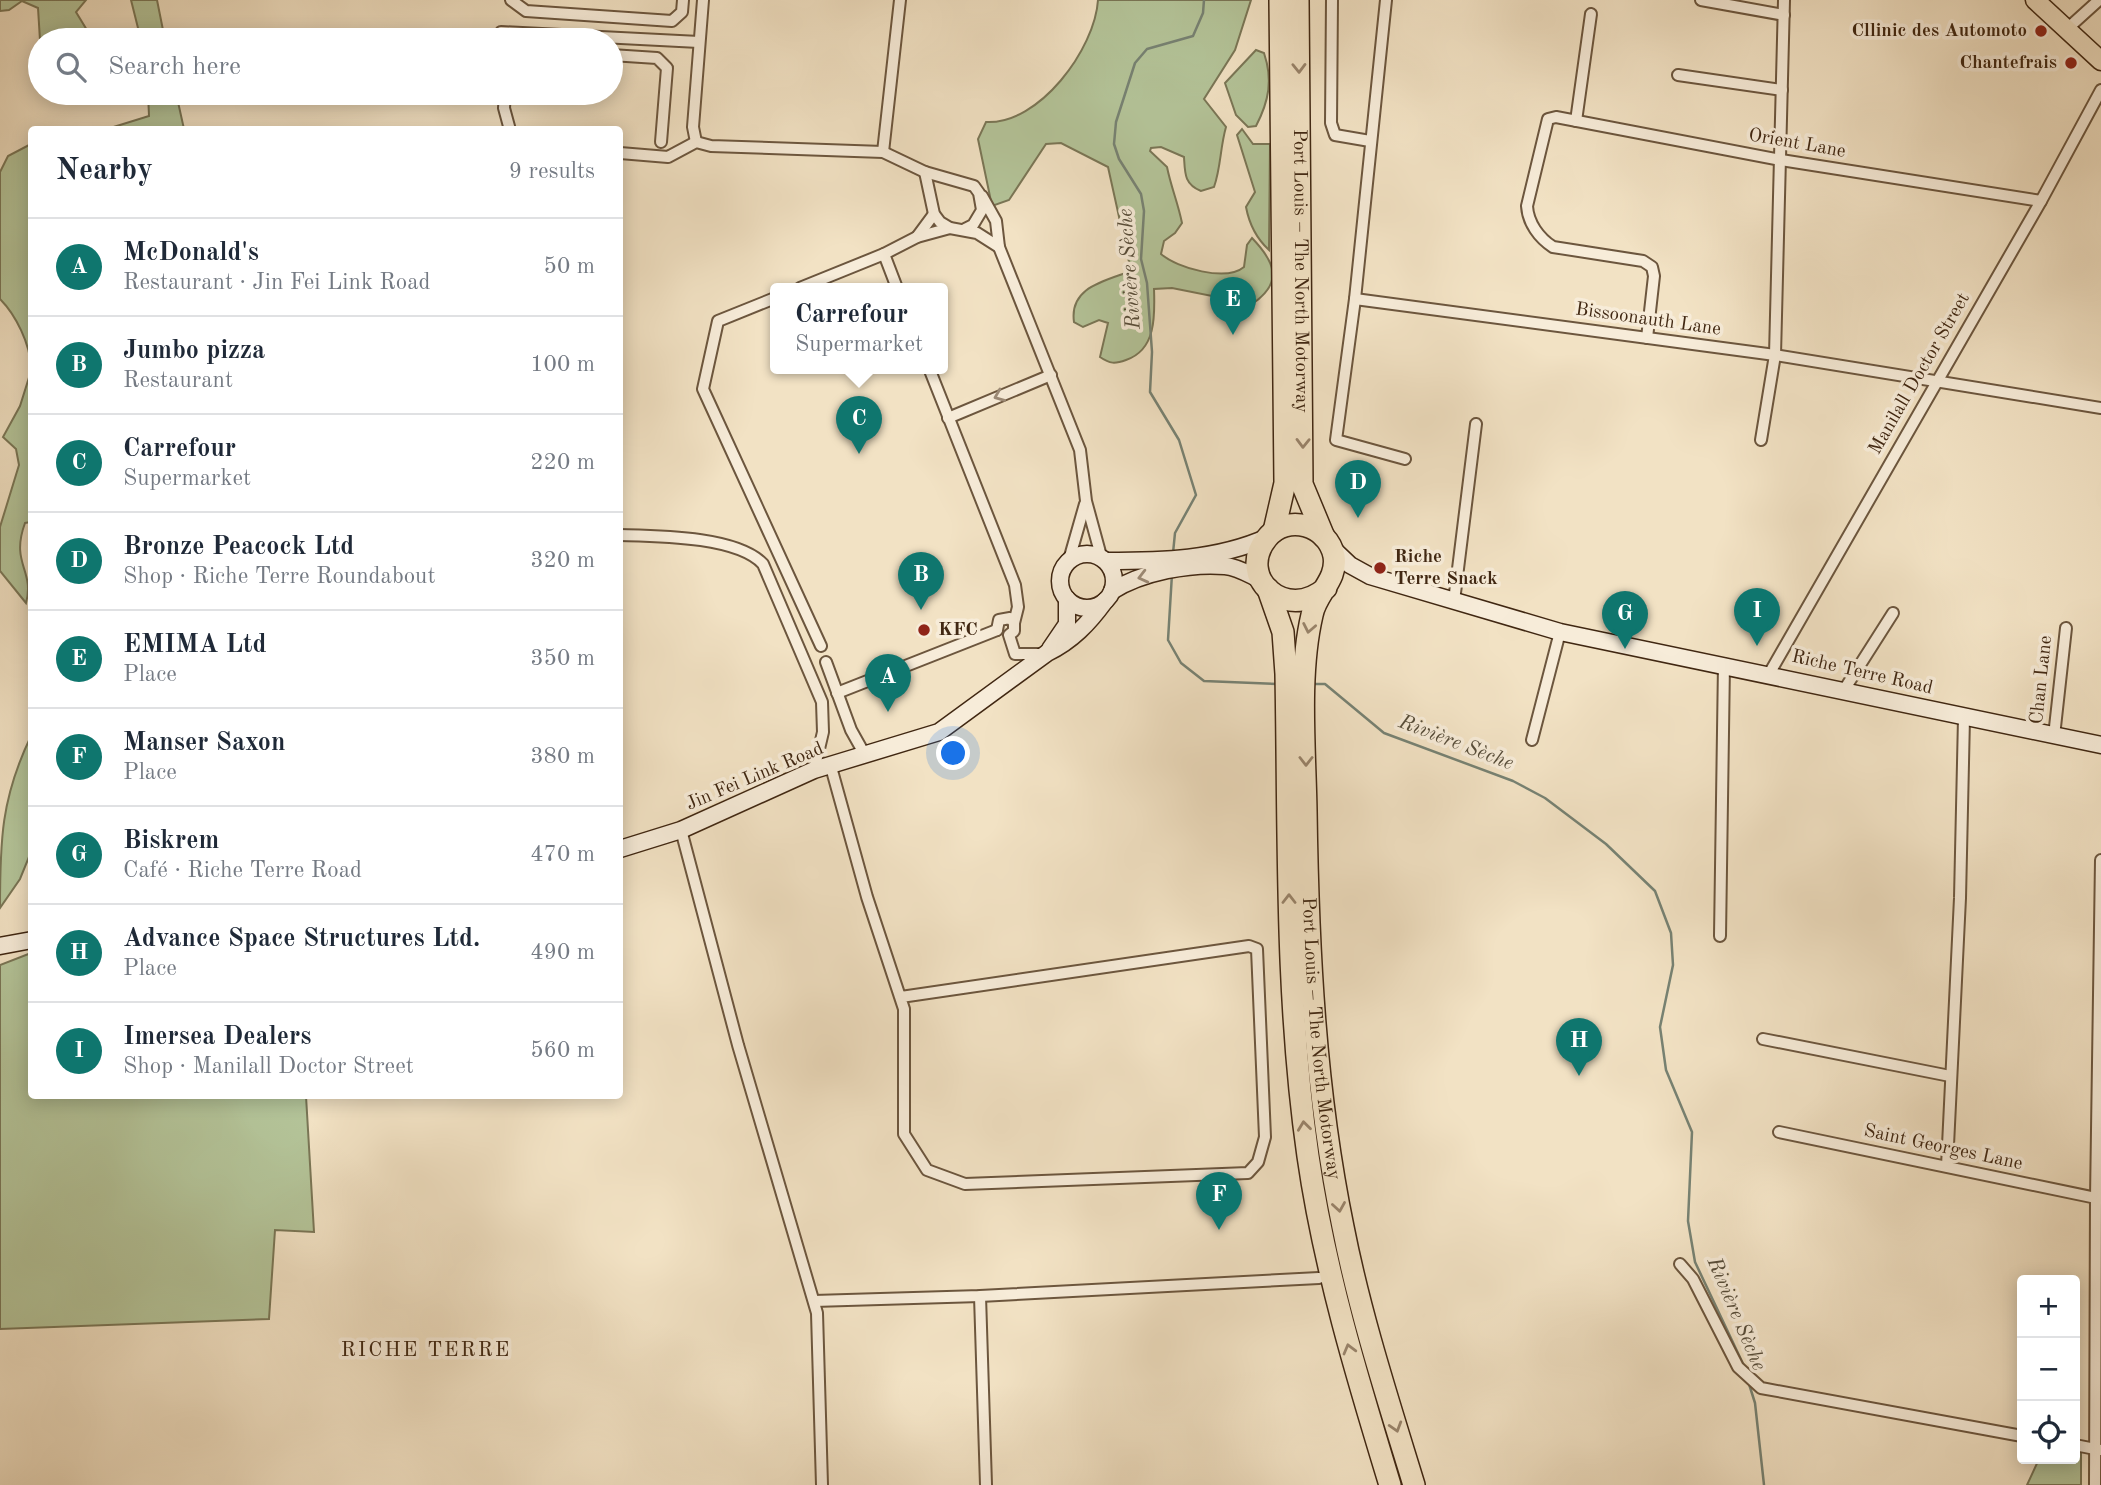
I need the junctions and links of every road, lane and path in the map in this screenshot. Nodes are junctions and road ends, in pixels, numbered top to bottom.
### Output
1 (511, 0) edge
2 (682, 0) edge
3 (702, 0) edge
4 (900, 0) edge
5 (1280, 0) edge
6 (1298, 0) edge
7 (1332, 0) edge
8 (1386, 0) edge
9 (1701, 0) edge
10 (1784, 0) edge
11 (2035, 0) edge
12 (2099, 0) edge
13 (1731, 3) edge
14 (1591, 14) dead end
15 (1784, 15) junction
16 (2067, 29) junction
17 (623, 38) edge
18 (699, 42) junction
19 (623, 55) edge
20 (2101, 61) edge
21 (1678, 75) dead end
22 (1782, 90) junction
23 (2101, 90) edge
24 (503, 105) edge
25 (1576, 121) junction
26 (509, 126) edge
27 (1370, 141) junction
28 (661, 142) dead end
29 (696, 142) junction
30 (883, 152) junction
31 (623, 153) edge
32 (1781, 160) junction
33 (925, 172) junction
34 (951, 181) junction
35 (979, 193) junction
36 (2041, 201) junction
37 (934, 209) junction
38 (950, 228) junction
39 (965, 229) junction
40 (917, 237) junction
41 (999, 247) junction
42 (884, 254) junction
43 (812, 283) edge
44 (895, 283) edge
45 (1355, 299) junction
46 (770, 300) edge
47 (1647, 338) junction
48 (1774, 355) junction
49 (931, 374) edge
50 (1051, 375) junction
51 (1935, 382) junction
52 (2101, 408) edge
53 (948, 418) junction
54 (1476, 424) dead end
55 (1761, 440) dead end
56 (1405, 459) dead end
57 (1086, 501) junction
58 (1271, 534) junction
59 (623, 535) edge
60 (1328, 542) junction
61 (1104, 559) junction
62 (1069, 560) junction
63 (1370, 576) junction
64 (1328, 583) junction
65 (1264, 585) junction
66 (1109, 596) junction
67 (1067, 599) junction
68 (1454, 601) junction
69 (1893, 613) dead end
70 (1009, 620) junction
71 (2066, 628) dead end
72 (997, 630) junction
73 (1560, 632) junction
74 (1009, 635) junction
75 (821, 646) dead end
76 (1047, 653) junction
77 (826, 662) dead end
78 (1724, 664) junction
79 (1769, 674) junction
80 (1296, 683) junction
81 (1844, 690) junction
82 (837, 693) junction
83 (1964, 718) junction
84 (2054, 736) junction
85 (1532, 740) dead end
86 (2101, 745) edge
87 (863, 751) junction
88 (831, 767) junction
89 (814, 771) junction
90 (681, 831) junction
91 (623, 848) edge
92 (2101, 860) edge
93 (1720, 936) dead end
94 (28, 941) edge
95 (0, 946) edge
96 (901, 998) junction
97 (1763, 1039) dead end
98 (1950, 1076) junction
99 (1779, 1132) dead end
100 (1947, 1166) junction
101 (2098, 1198) edge
102 (1680, 1264) dead end
103 (1319, 1278) dead end
104 (980, 1296) junction
105 (814, 1301) junction
106 (2017, 1435) edge
107 (2080, 1446) edge
108 (2098, 1450) edge
109 (822, 1485) edge
110 (986, 1485) edge
111 (1390, 1485) edge
112 (1414, 1485) edge
113 (2095, 1485) edge

1 - 2 street
3 - 18 street
4 - 30 street
5 - 58 highway, Port Louis – The North Motorway
6 -> 60 highway, Port Louis – The North Motorway
7 - 27 street
8 - 27 street
9 - 13 street
10 - 15 street
11 - 16 main road
12 - 16 street
13 - 15 street
14 - 25 street
15 - 22 street
16 - 20 main road
17 - 18 street
18 - 29 street
19 - 28 street
21 - 22 street
22 - 32 street
23 - 36 street, Manilall Doctor Street
24 - 26 street
25 - 32 street, Orient Lane
25 - 47 street, Orient Lane
27 - 45 street
29 - 30 street
29 - 31 street
30 - 33 street
32 - 36 street, Orient Lane
32 - 48 street
33 - 34 street
33 - 37 street
34 - 35 street
34 - 37 street
35 - 39 street
35 - 41 street
36 - 51 street, Manilall Doctor Street
37 - 38 street
37 - 40 street
38 - 39 street
38 - 40 street
39 - 41 street
40 - 42 street
41 - 50 street
42 - 43 street
42 - 44 street
45 - 47 street, Bissoonauth Lane
45 - 56 street
46 - 75 street
47 - 48 street, Bissoonauth Lane
48 - 51 street, Bissoonauth Lane
48 - 55 street
49 - 53 street
50 -> 53 street
50 - 57 street
51 - 52 street, Bissoonauth Lane
51 - 79 street, Manilall Doctor Street
53 - 70 street
54 - 68 street
57 - 61 street
57 - 62 street
58 - 60 highway
58 - 61 main road
58 - 65 highway
59 - 89 street
60 - 63 main road
60 - 64 highway
61 - 62 main road
61 - 66 main road
62 - 67 main road
63 - 64 main road
63 - 68 main road, Riche Terre Road
64 - 65 highway
64 -> 80 highway, Port Louis – The North Motorway
65 -> 66 main road
65 - 80 highway, Port Louis – The North Motorway
66 - 67 main road
66 - 76 main road
67 - 76 main road
68 - 73 main road, Riche Terre Road
69 - 81 street
70 - 72 street
70 - 74 street
71 - 84 street, Chan Lane
72 - 74 street
72 - 82 street
73 - 78 main road, Riche Terre Road
73 - 85 street
74 - 76 street
76 - 87 main road, Jin Fei Link Road
77 - 82 street
78 - 79 main road, Riche Terre Road
78 - 93 street
79 - 81 main road, Riche Terre Road
111 -> 80 highway, Port Louis – The North Motorway
80 -> 112 highway, Port Louis – The North Motorway
81 - 83 main road, Riche Terre Road
82 - 87 street
83 - 84 main road, Riche Terre Road
83 - 98 street
84 - 86 main road, Riche Terre Road
87 - 88 main road, Jin Fei Link Road
87 - 89 main road
88 - 89 main road, Jin Fei Link Road
88 - 96 street
89 - 90 main road, Jin Fei Link Road
90 - 91 main road, Jin Fei Link Road
90 - 105 street
92 - 101 street
94 - 95 main road
96 - 96 street
97 - 98 street
98 - 100 street
99 - 100 street, Saint Georges Lane
100 - 101 street, Saint Georges Lane
101 - 108 street
102 - 106 street
103 - 104 street
104 - 105 street
104 - 110 street
105 - 109 street
107 - 108 street
108 - 113 street

